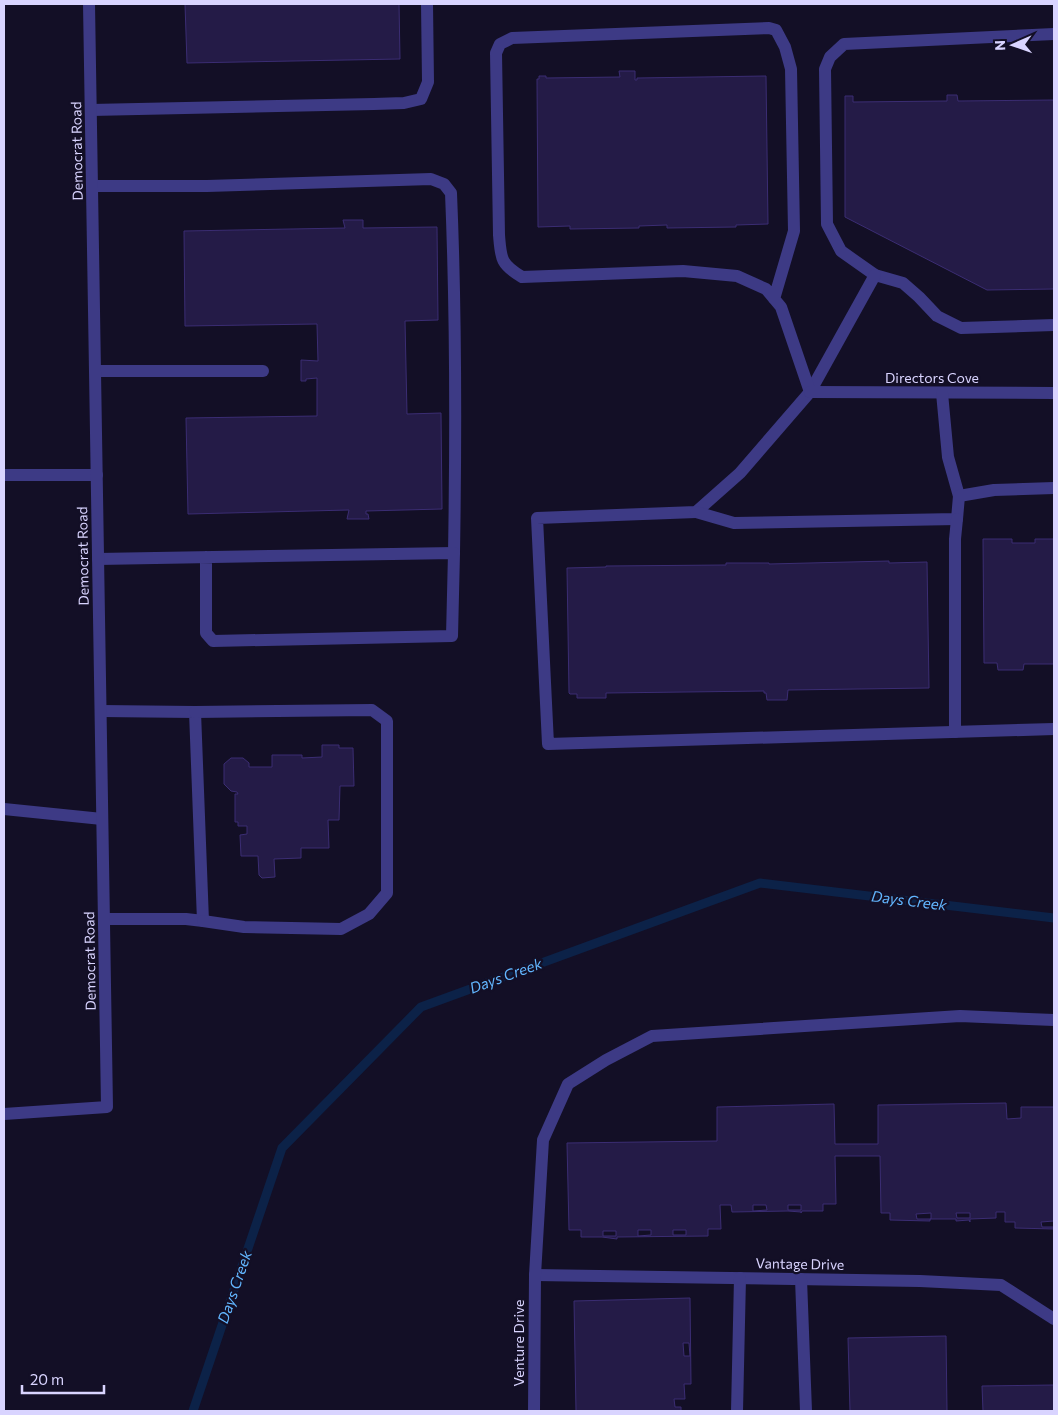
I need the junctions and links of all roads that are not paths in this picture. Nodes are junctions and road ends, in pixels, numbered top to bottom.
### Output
1 (89, 4) edge
2 (427, 4) edge
3 (1054, 34) edge
4 (91, 110) junction
5 (93, 186) junction
6 (875, 274) junction
7 (774, 299) junction
8 (1054, 325) edge
9 (95, 371) junction
10 (263, 372) dead end
11 (810, 392) junction
12 (942, 393) junction
13 (1054, 393) edge
14 (4, 475) edge
15 (97, 475) junction
16 (1054, 488) edge
17 (959, 496) junction
18 (696, 512) junction
19 (957, 518) junction
20 (454, 553) junction
21 (206, 557) junction
22 (98, 559) junction
23 (101, 711) junction
24 (195, 712) junction
25 (1054, 729) edge
26 (955, 732) junction
27 (4, 809) edge
28 (102, 819) junction
29 (104, 919) junction
30 (203, 921) junction
31 (1054, 1020) edge
32 (4, 1114) edge
33 (535, 1275) junction
34 (740, 1278) junction
35 (801, 1279) junction
36 (1054, 1319) edge
37 (534, 1411) edge
38 (737, 1411) edge
39 (806, 1411) edge

1 - 4 street, Democrat Road
2 - 4 street
3 - 6 street
4 - 5 street, Democrat Road
5 - 9 street, Democrat Road
5 - 20 street
6 - 8 street
6 - 11 street
7 - 7 street
7 - 11 street
9 - 10 street
9 - 15 street, Democrat Road
11 - 12 street, Directors Cove
11 - 18 street
12 - 13 street, Directors Cove
12 - 17 street
14 - 15 street
15 - 22 street, Democrat Road
16 - 17 street
17 - 19 street
18 - 19 street
18 - 26 street
19 - 26 street
20 - 21 street
20 - 21 street
21 - 22 street
22 - 23 street, Democrat Road
23 - 24 street
23 - 28 street, Democrat Road
24 - 30 street
24 - 30 street
25 - 26 street
27 - 28 street
28 - 29 street, Democrat Road
29 - 30 street
29 - 32 street, Democrat Road
31 - 33 street, Venture Drive
33 - 34 street, Vantage Drive
33 - 37 street, Venture Drive
34 - 35 street, Vantage Drive
34 - 38 street
35 - 36 street, Vantage Drive
35 - 39 street

